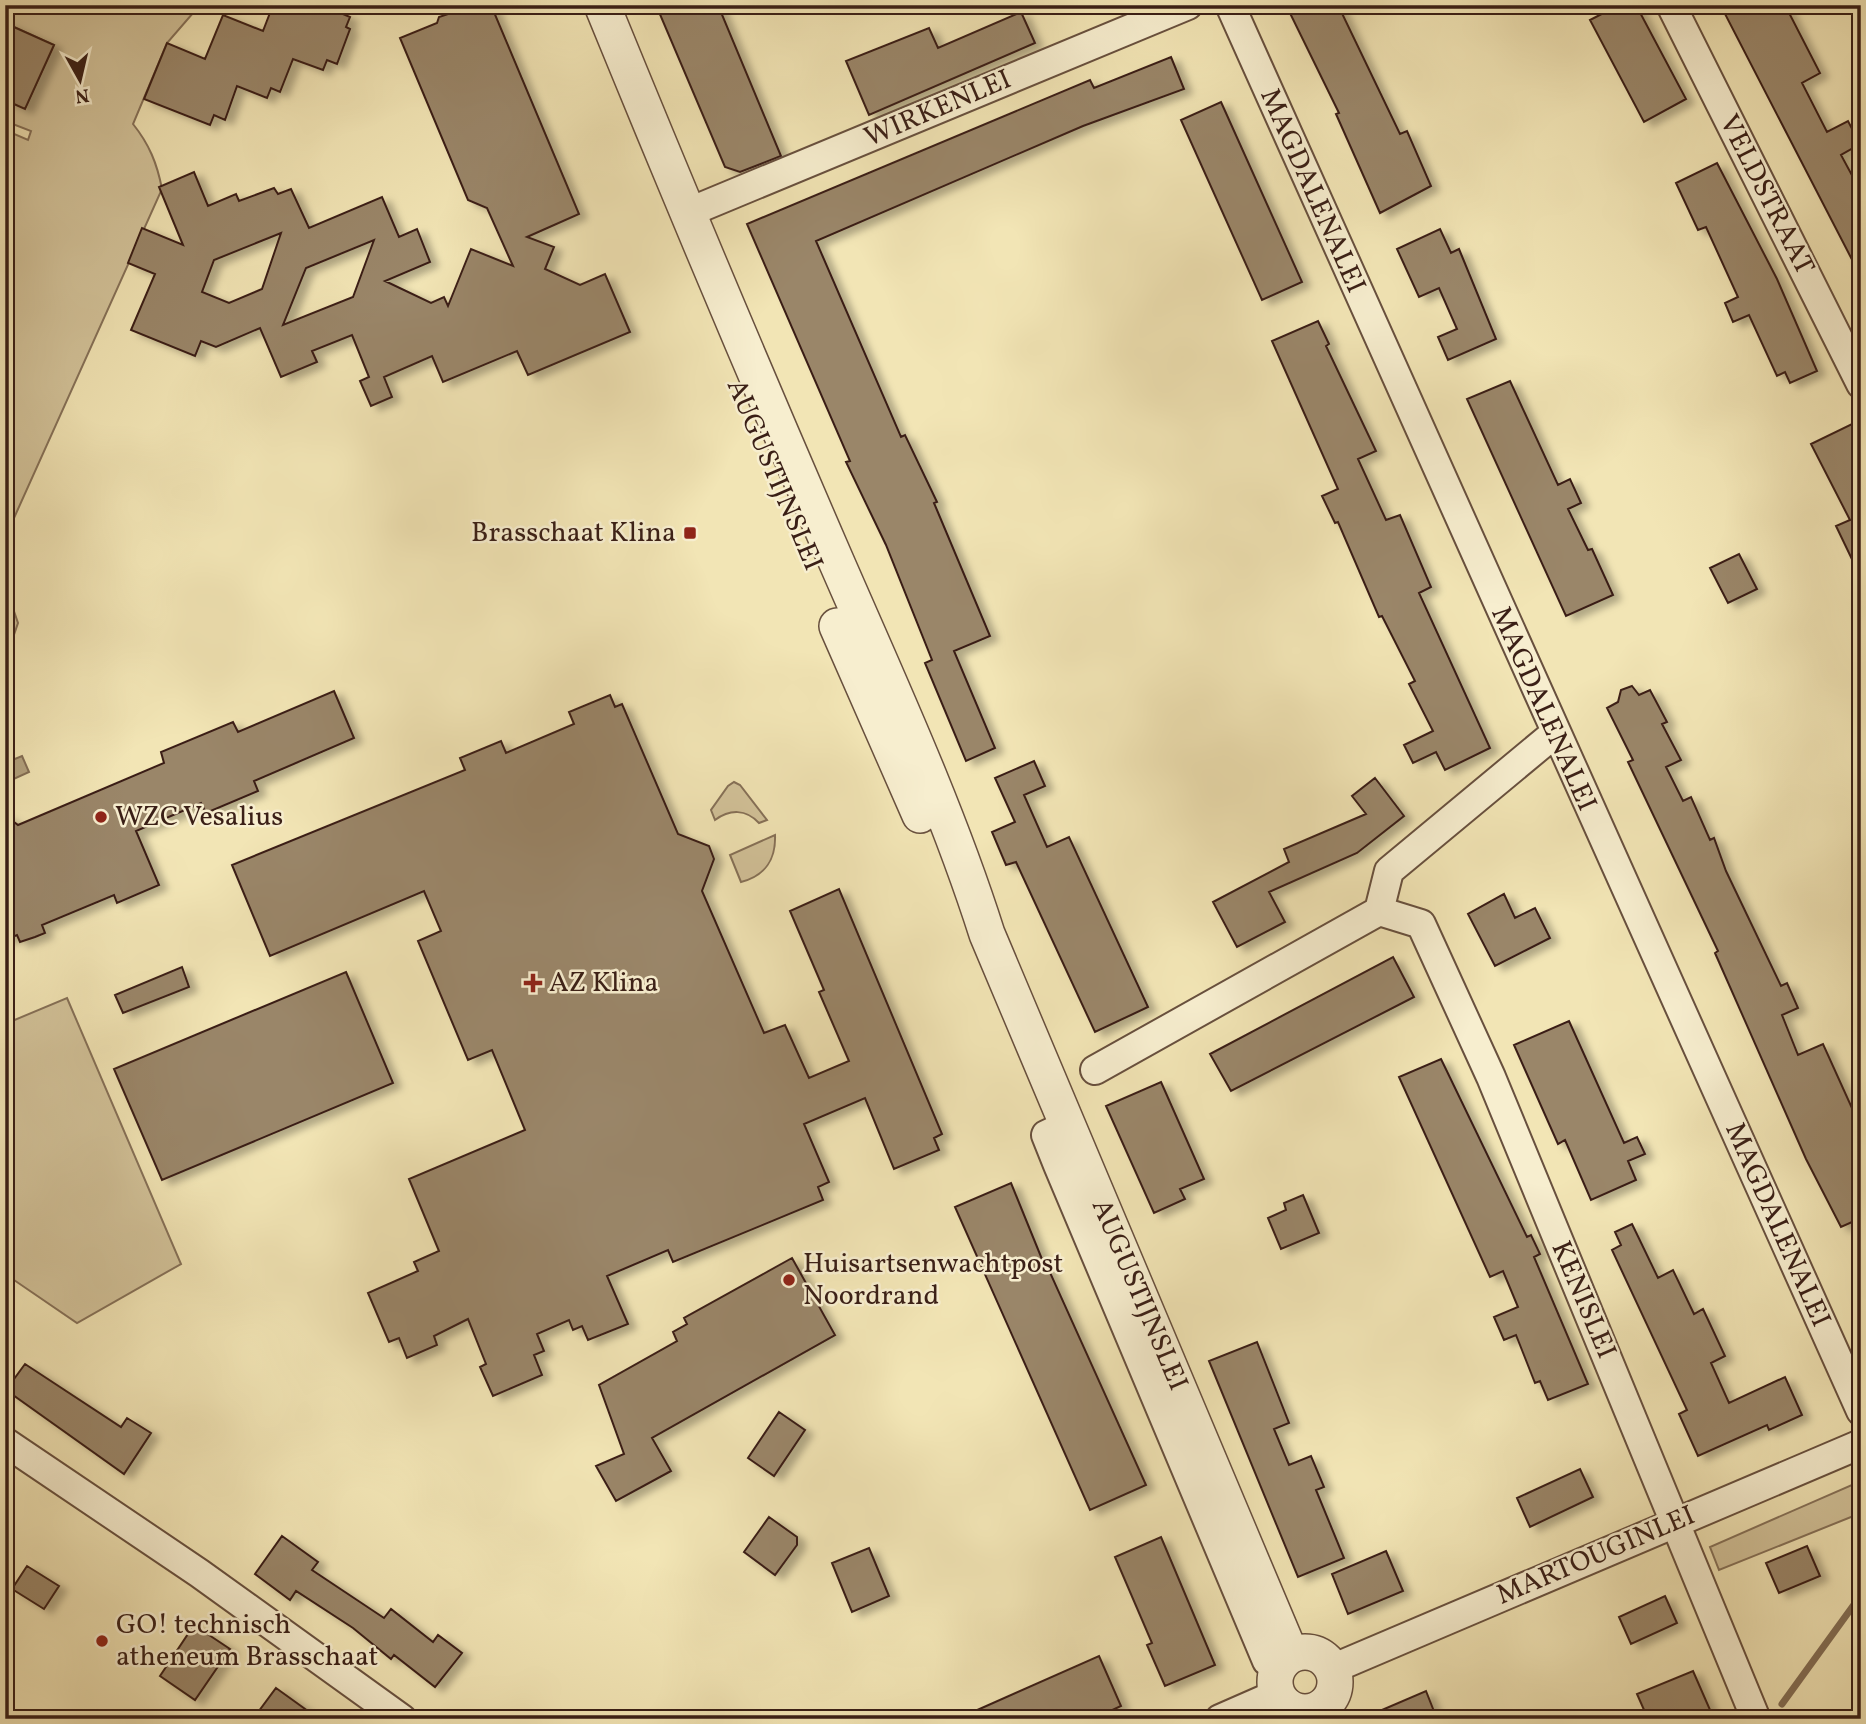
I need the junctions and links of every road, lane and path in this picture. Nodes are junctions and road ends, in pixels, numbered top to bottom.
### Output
1 (583, 5) edge
2 (602, 5) edge
3 (1188, 5) edge
4 (1230, 5) edge
5 (1671, 5) edge
6 (687, 212) junction
7 (1861, 384) edge
8 (1554, 734) junction
9 (1379, 911) junction
10 (987, 934) junction
11 (1095, 1070) dead end
12 (1861, 1411) edge
13 (5, 1441) edge
14 (1861, 1444) edge
15 (1675, 1522) junction
16 (1332, 1669) joint
17 (1295, 1696) edge
18 (402, 1719) edge
19 (1220, 1719) edge
20 (1756, 1719) edge

1 - 10 street, AUGUSTIJNSLEI
2 - 6 street, AUGUSTIJNSLEI
3 - 6 street, WIRKENLEI
4 - 8 street, MAGDALENALEI
5 - 7 street, VELDSTRAAT
6 - 10 street, AUGUSTIJNSLEI
8 - 9 street
8 - 12 street, MAGDALENALEI
9 - 11 street
9 - 15 street, KENISLEI
10 - 17 street, AUGUSTIJNSLEI
13 - 18 street
14 - 15 street, MARTOUGINLEI
15 - 16 street, MARTOUGINLEI
15 - 20 street, KENISLEI
16 - 17 street
17 - 19 street

